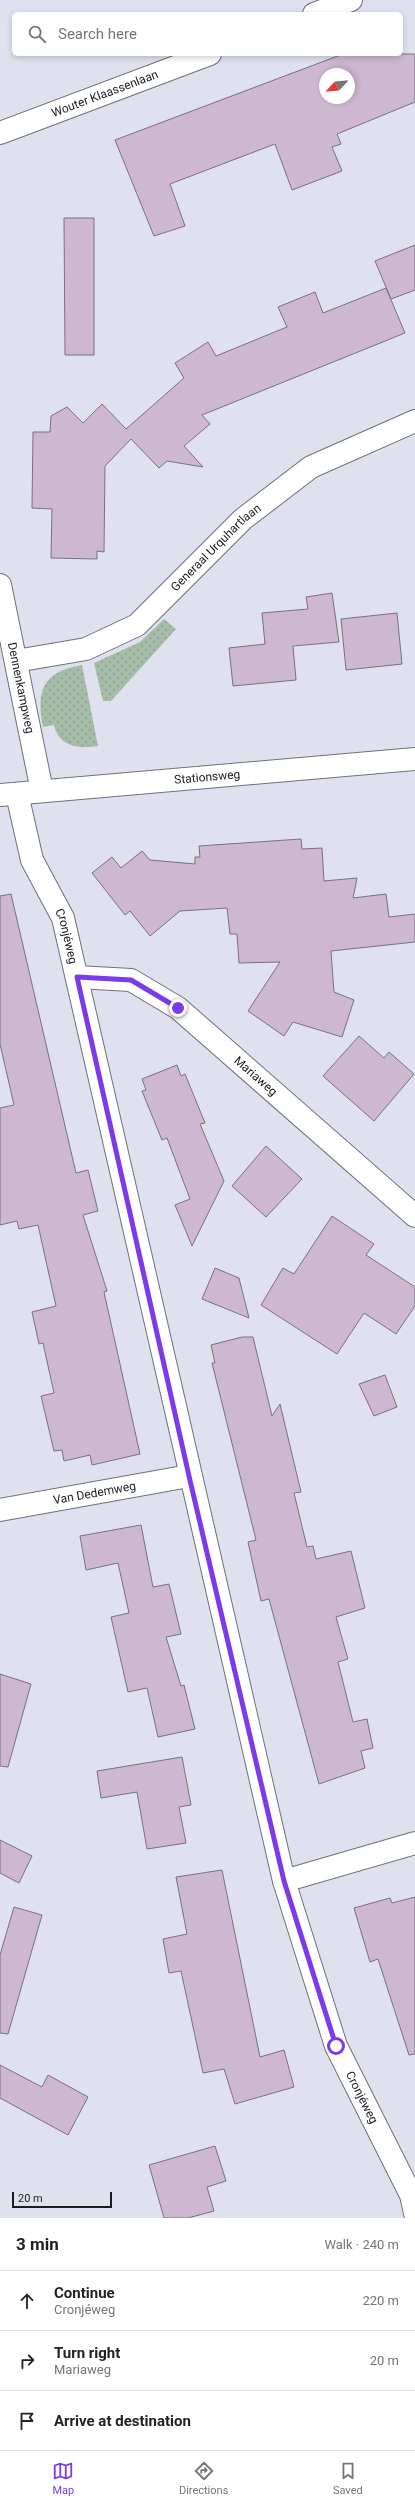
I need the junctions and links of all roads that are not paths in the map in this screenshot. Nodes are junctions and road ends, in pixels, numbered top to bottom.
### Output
1 (350, 0) edge
2 (319, 12) edge
3 (205, 56) edge
4 (0, 133) edge
5 (415, 421) edge
6 (0, 584) edge
7 (16, 660) junction
8 (415, 759) edge
9 (42, 791) junction
10 (9, 795) edge
11 (77, 977) junction
12 (415, 1216) edge
13 (189, 1476) junction
14 (0, 1510) edge
15 (415, 1843) edge
16 (284, 1881) junction
17 (415, 2213) edge

1 - 2 street
3 - 4 street, Wouter Klaassenlaan
5 - 7 street, Generaal Urquhartlaan
6 - 7 street, Dennenkampweg
7 - 9 street, Dennenkampweg
8 - 9 street, Stationsweg
9 - 10 street, Stationsweg
10 - 11 street, Cronjéweg
11 - 12 street, Mariaweg
11 - 13 street, Cronjéweg
13 - 14 street, Van Dedemweg
13 - 16 street, Cronjéweg
15 - 16 street
16 - 17 street, Cronjéweg

